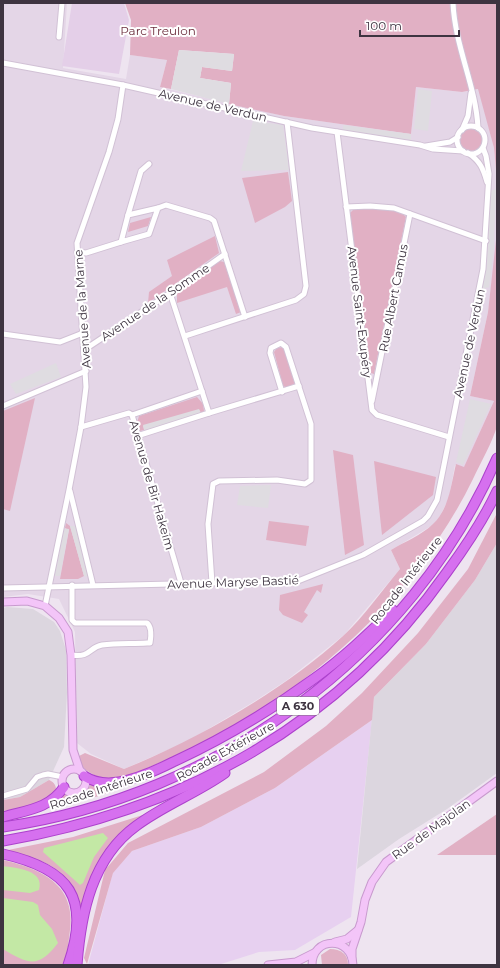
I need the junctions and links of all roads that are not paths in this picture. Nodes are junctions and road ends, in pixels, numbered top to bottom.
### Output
1 (62, 3) edge
2 (453, 3) edge
3 (59, 37) dead end
4 (3, 63) edge
5 (123, 85) junction
6 (471, 90) junction
7 (287, 122) junction
8 (478, 128) junction
9 (461, 130) junction
10 (337, 132) junction
11 (458, 137) junction
12 (423, 146) junction
13 (482, 148) junction
14 (466, 152) junction
15 (148, 164) dead end
16 (487, 185) junction
17 (346, 206) junction
18 (158, 208) junction
19 (410, 214) junction
20 (128, 215) junction
21 (486, 241) junction
22 (120, 242) junction
23 (77, 252) junction
24 (224, 254) junction
25 (170, 293) junction
26 (244, 317) junction
27 (83, 333) junction
28 (3, 334) edge
29 (184, 336) junction
30 (84, 350) junction
31 (86, 371) junction
32 (299, 386) junction
33 (202, 391) junction
34 (282, 392) junction
35 (3, 406) edge
36 (371, 406) junction
37 (209, 413) junction
38 (132, 415) junction
39 (81, 427) junction
40 (137, 436) junction
41 (449, 436) junction
42 (497, 458) edge
43 (69, 490) junction
44 (497, 491) edge
45 (437, 500) joint
46 (424, 580) junction
47 (181, 583) junction
48 (212, 583) junction
49 (72, 585) junction
50 (93, 585) junction
51 (49, 586) junction
52 (3, 588) edge
53 (3, 602) edge
54 (45, 606) junction
55 (71, 655) junction
56 (270, 741) junction
57 (73, 750) junction
58 (68, 771) junction
59 (82, 773) junction
60 (63, 777) junction
61 (497, 781) edge
62 (64, 787) junction
63 (3, 796) edge
64 (3, 816) edge
65 (3, 826) edge
66 (3, 841) edge
67 (3, 854) edge
68 (359, 930) junction
69 (333, 943) junction
70 (315, 953) junction
71 (352, 961) edge
72 (296, 962) junction
73 (68, 965) edge
74 (77, 965) edge
75 (268, 965) edge
76 (304, 965) edge
77 (312, 965) edge

1 - 3 street
2 - 6 street
4 - 5 street, Avenue de Verdun
5 - 7 street, Avenue de Verdun
5 - 23 street, Avenue de la Marne
6 - 8 street
6 - 9 street
7 - 10 street, Avenue de Verdun
7 - 26 street
8 - 9 street
8 - 13 street
9 - 11 street
10 - 12 street, Avenue de Verdun
10 - 17 street, Avenue Saint-Exupéry
11 - 12 street, Avenue de Verdun
11 - 14 street
12 - 14 street, Avenue de Verdun
13 - 14 street
13 - 16 street, Avenue de Verdun
14 - 16 street, Avenue de Verdun
15 - 20 street
16 - 21 street, Avenue de Verdun
17 - 19 street
17 - 36 street, Avenue Saint-Exupéry
18 - 20 street
18 - 22 street
18 - 24 street
19 - 21 street
19 - 36 street, Rue Albert Camus
20 - 22 street
21 - 41 street, Avenue de Verdun
22 - 23 street
23 - 27 street, Avenue de la Marne
24 - 25 street, Avenue de la Somme
24 - 26 street
25 - 29 street
25 - 30 street, Avenue de la Somme
26 - 29 street
27 - 28 street
27 - 30 street, Avenue de la Marne
29 - 33 street
30 - 31 street, Avenue de la Marne
31 - 35 street
31 - 39 street, Avenue de la Marne
32 - 34 street
32 - 34 street
32 - 48 street
33 - 37 street
33 - 38 street
34 - 37 street
36 - 41 street
37 - 40 street
38 - 39 street, Avenue de Bir Hakeïm
38 - 40 street, Avenue de Bir Hakeïm
39 - 43 street, Avenue de la Marne
40 - 47 street, Avenue de Bir Hakeïm
41 - 45 street, Avenue de Verdun
42 - 46 highway, Rocade Intérieure / A 630
43 - 50 street
43 - 51 street, Avenue de la Marne
44 - 56 highway, Rocade Extérieure / A 630
45 - 48 street, Avenue Maryse Bastié
46 - 59 highway
46 - 65 highway, Rocade Intérieure / A 630
47 - 48 street, Avenue Maryse Bastié
47 - 50 street, Avenue Maryse Bastié
49 - 50 street, Avenue Maryse Bastié
49 - 51 street, Avenue Maryse Bastié
49 - 55 street
51 - 52 street, Avenue Maryse Bastié
51 - 54 street, Avenue de la Marne
53 - 54 main road
54 - 55 main road
55 - 57 main road
56 - 66 highway, Rocade Extérieure / A 630
56 - 74 highway
57 - 58 main road
57 - 59 main road
58 - 59 main road
58 - 60 main road
59 - 62 main road
60 - 62 main road
60 - 63 street
61 - 68 main road, Rue de Majolan
62 - 64 highway
67 - 73 highway
68 - 69 main road
68 - 71 main road, Rue de Majolan
69 - 70 main road
69 - 71 main road
70 - 72 main road
70 - 77 main road
72 - 75 main road
72 - 76 main road

